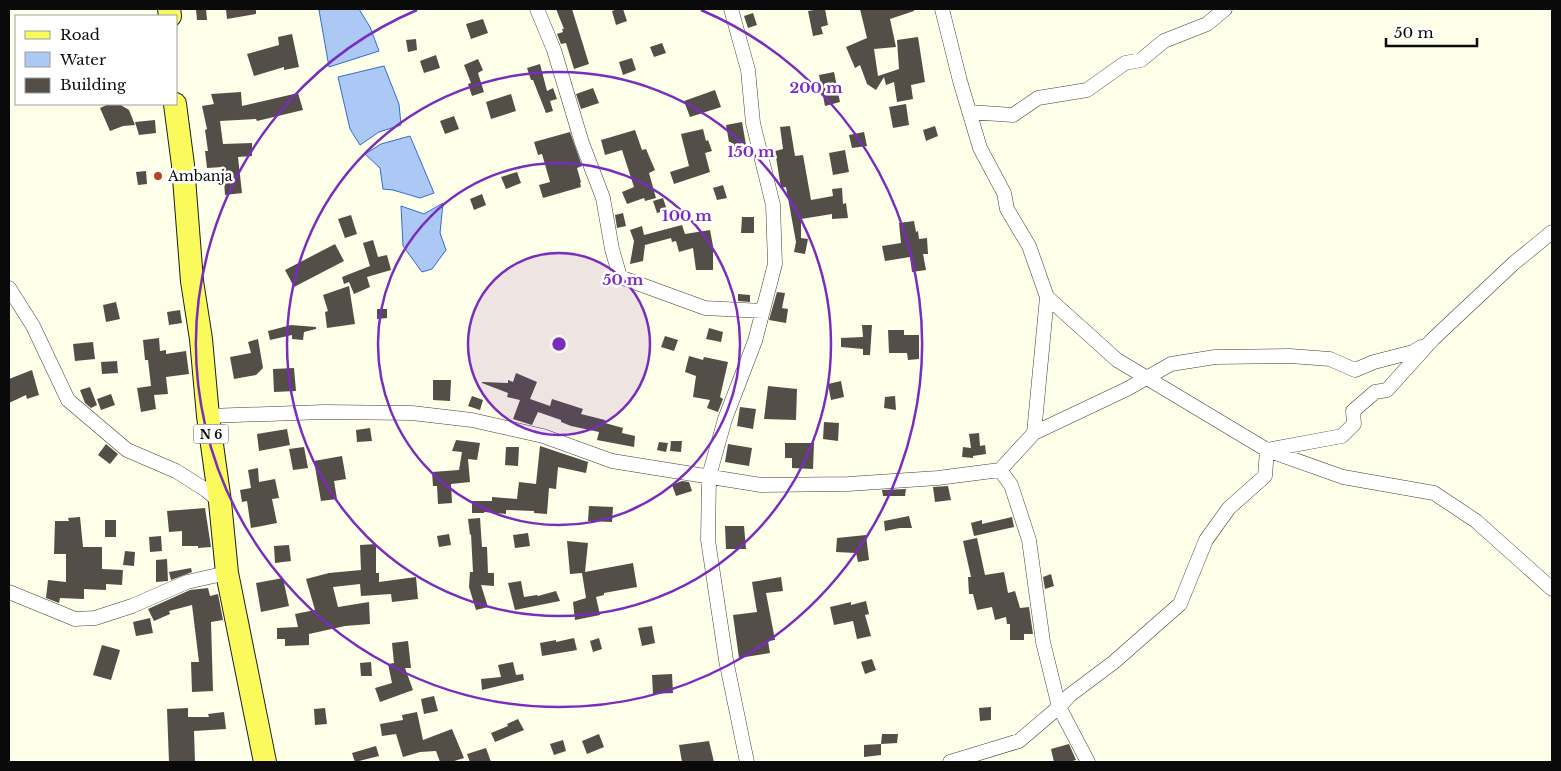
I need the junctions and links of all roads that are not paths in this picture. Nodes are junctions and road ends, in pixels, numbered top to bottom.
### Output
1 (537, 9) edge
2 (731, 9) edge
3 (942, 9) edge
4 (1225, 9) edge
5 (175, 105) edge
6 (969, 112) junction
7 (1552, 232) edge
8 (9, 288) edge
9 (1046, 297) junction
10 (763, 311) junction
11 (1433, 339) junction
12 (1147, 378) junction
13 (208, 416) junction
14 (1034, 433) junction
15 (1267, 450) junction
16 (1000, 470) junction
17 (709, 476) junction
18 (220, 502) junction
19 (227, 573) junction
20 (1552, 589) edge
21 (9, 592) edge
22 (1059, 707) junction
23 (265, 762) edge
24 (747, 762) edge
25 (950, 762) edge
26 (1088, 762) edge

1 - 10 street
2 - 10 street
3 - 6 street
4 - 6 street
5 - 13 main road, N 6
6 - 9 street
7 - 11 street
8 - 18 street
9 - 12 street
9 - 14 street
10 - 17 street
11 - 12 street
11 - 15 street
12 - 14 street
12 - 15 street
13 - 17 street
13 - 18 main road, N 6
14 - 16 street
15 - 20 street
15 - 22 street
16 - 17 street
16 - 22 street
17 - 24 street
18 - 19 main road, N 6
19 - 21 street
19 - 23 main road, N 6
22 - 25 street
22 - 26 street

